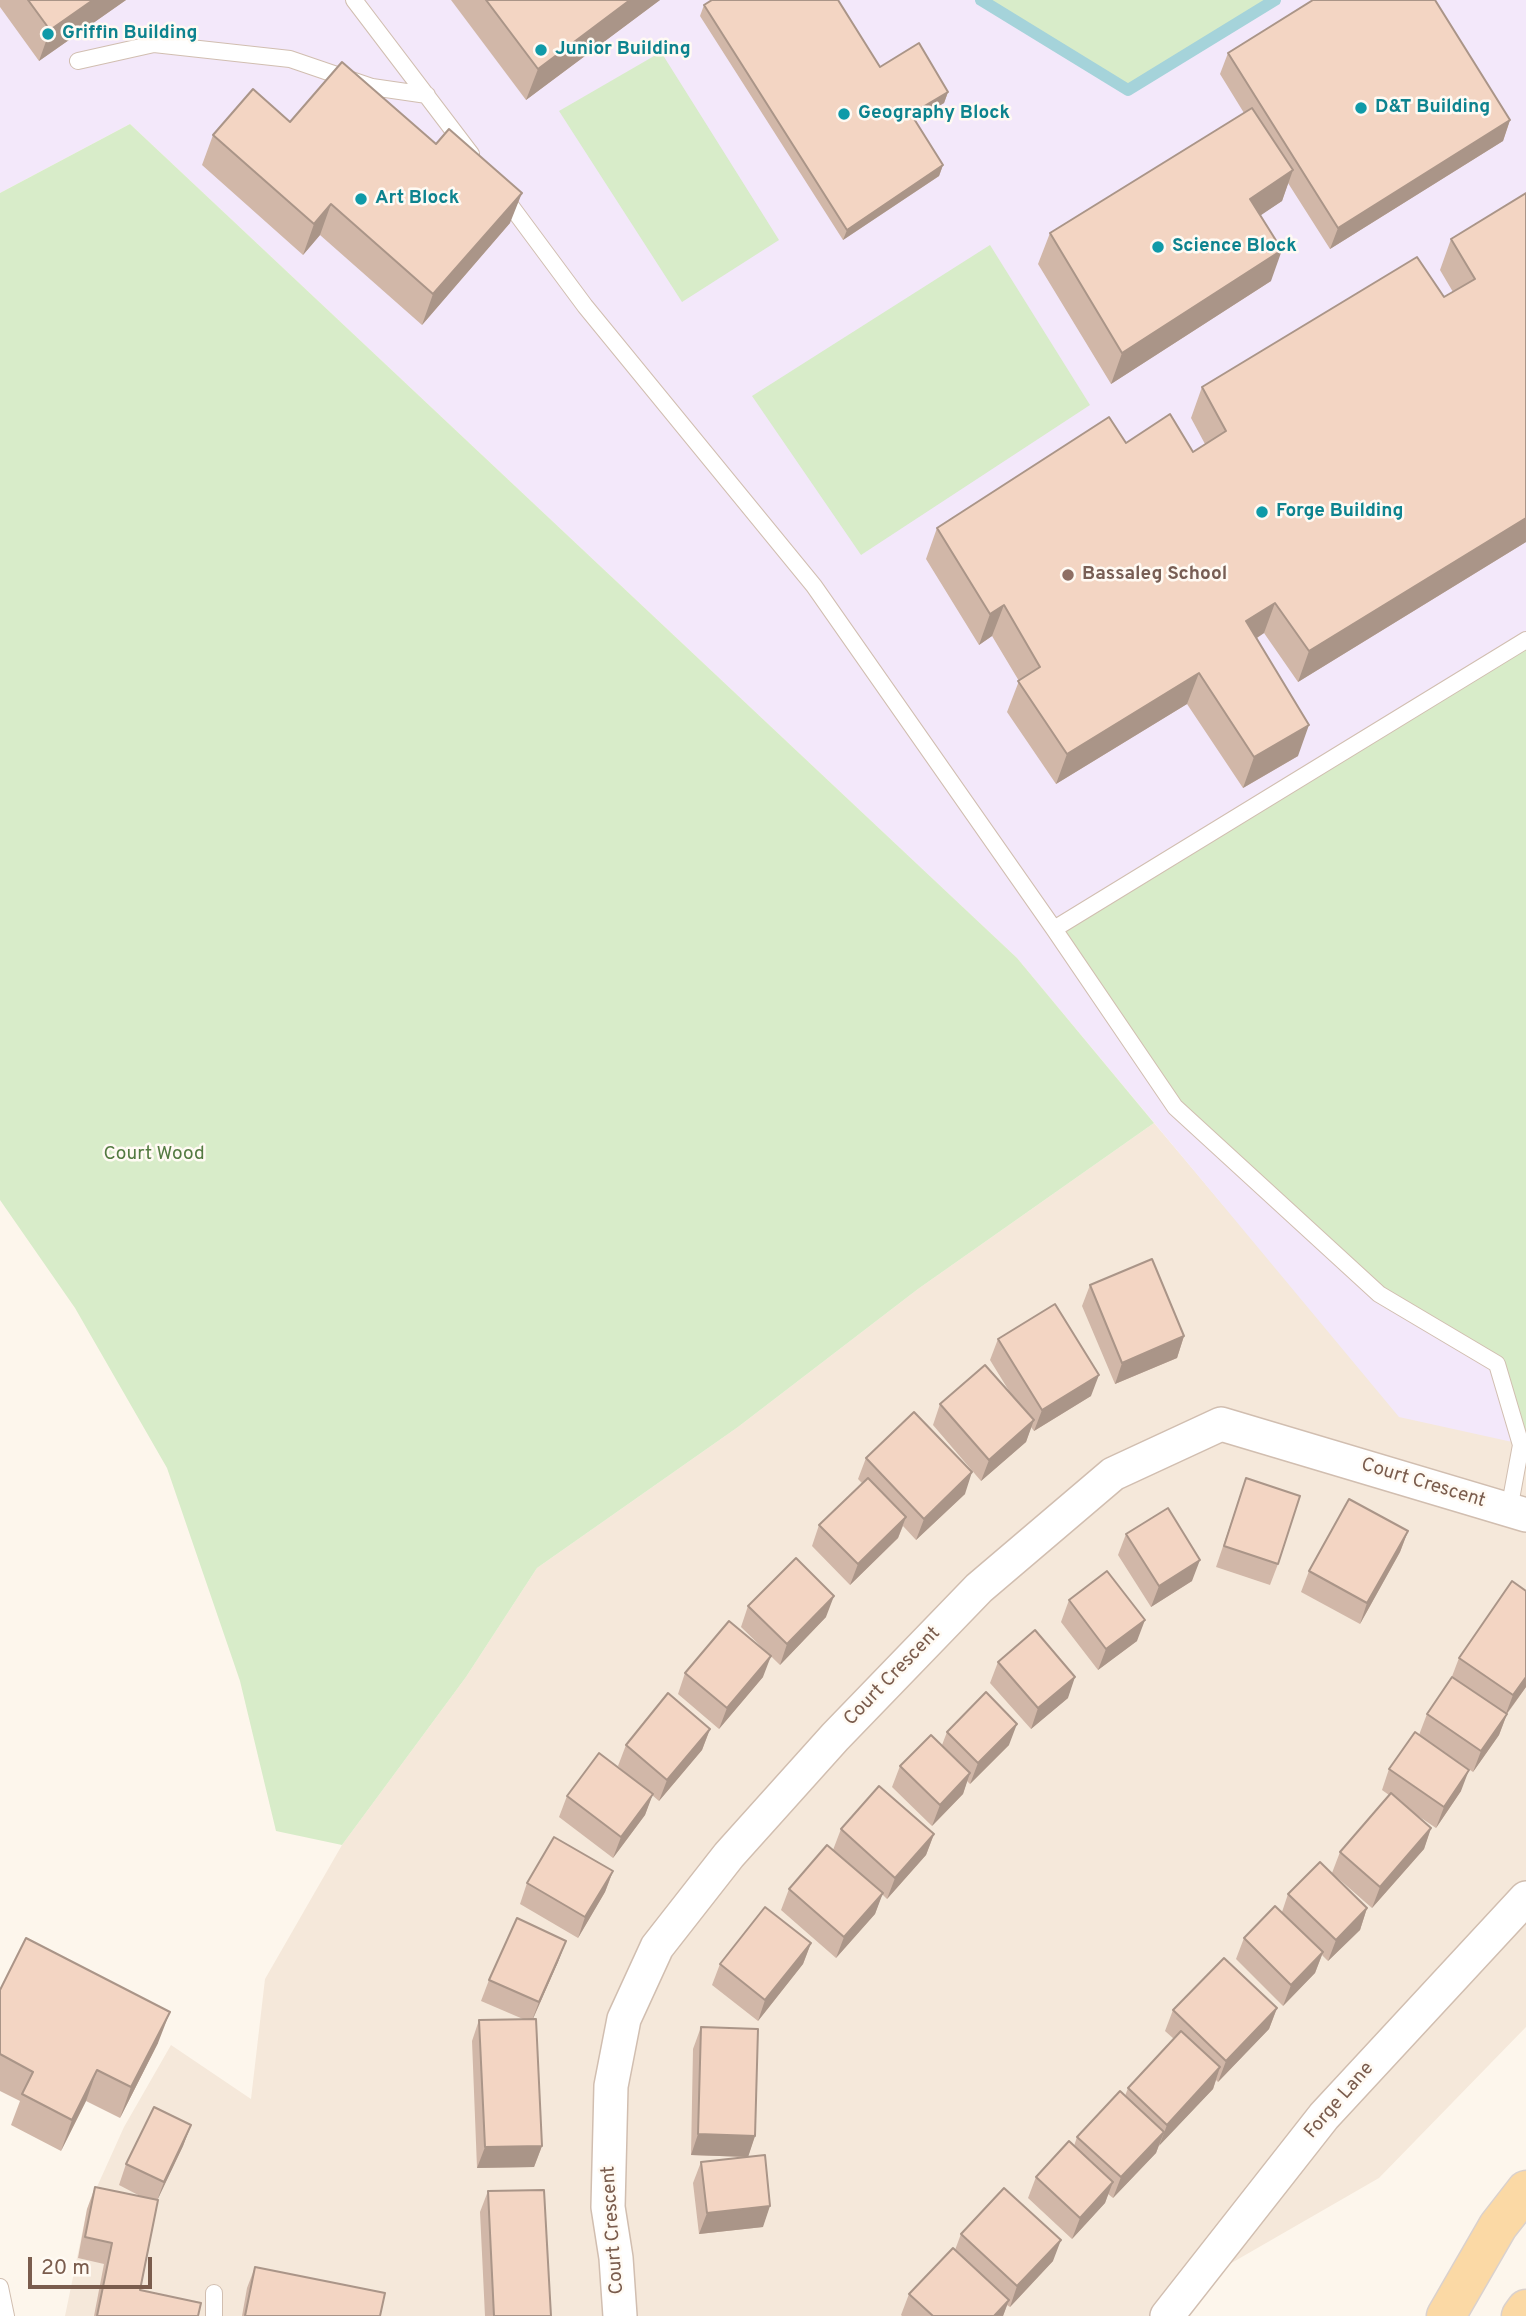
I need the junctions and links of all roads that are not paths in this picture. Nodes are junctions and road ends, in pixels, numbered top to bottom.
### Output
1 (354, 0) edge
2 (78, 61) dead end
3 (427, 95) junction
4 (477, 162) edge
5 (494, 184) edge
6 (1526, 640) edge
7 (1054, 929) junction
8 (1518, 1512) edge
9 (1526, 1898) edge
10 (1526, 2190) edge
11 (0, 2287) edge
12 (214, 2292) dead end
13 (1526, 2309) edge
14 (6, 2316) edge
15 (214, 2316) edge
16 (620, 2316) edge
17 (1167, 2316) edge
18 (1446, 2316) edge
19 (1521, 2316) edge

1 - 3 lane
2 - 3 lane
3 - 4 lane
5 - 7 lane
6 - 7 lane
7 - 8 lane
8 - 16 street, Court Crescent
9 - 17 street, Forge Lane
10 - 18 main road
11 - 14 lane
12 - 15 lane
13 - 19 main road

